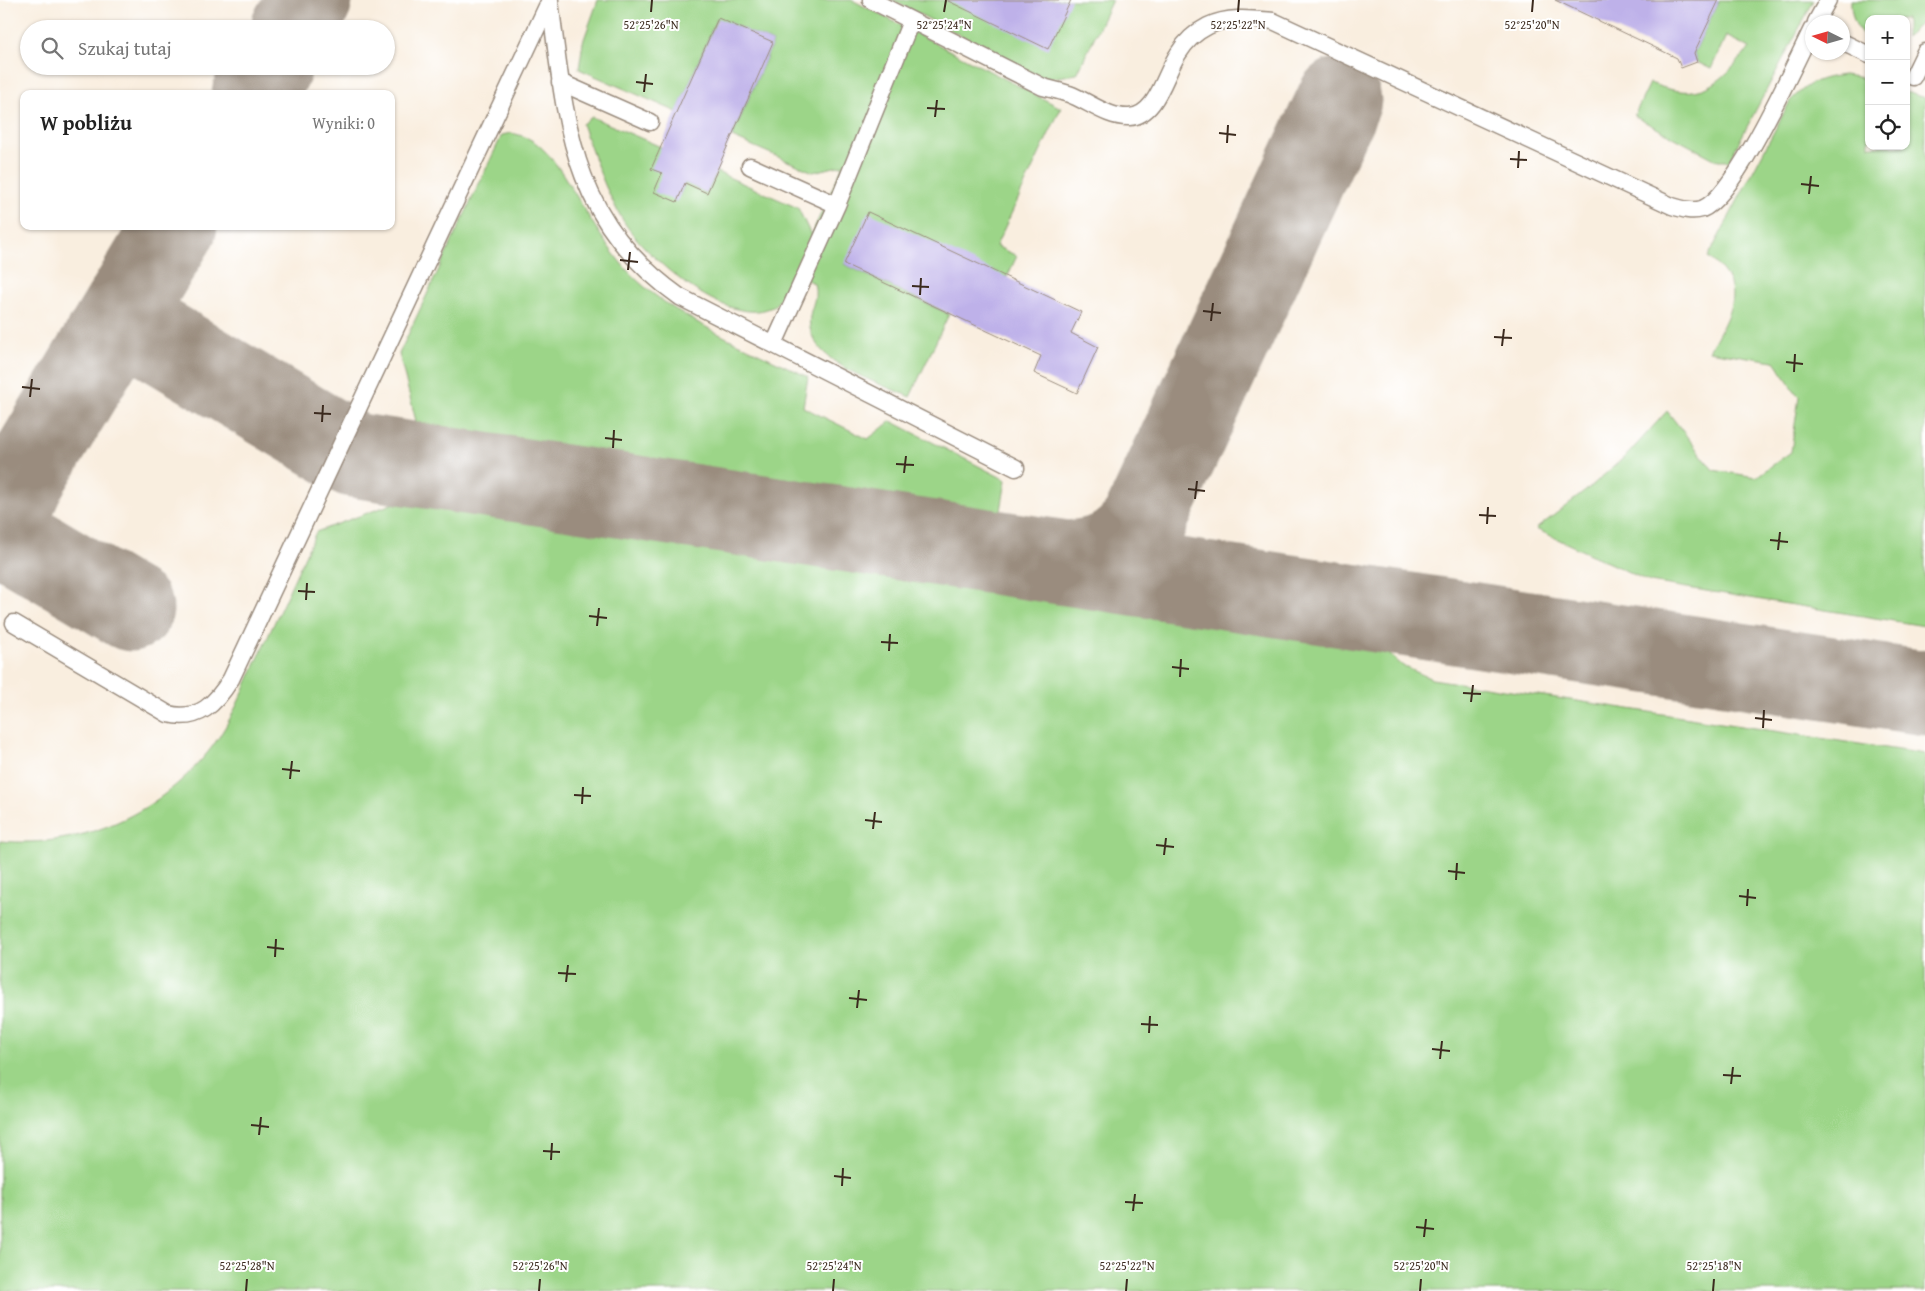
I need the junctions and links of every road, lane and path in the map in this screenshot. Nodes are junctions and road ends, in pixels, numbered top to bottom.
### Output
1 (871, 0) edge
2 (1828, 0) edge
3 (550, 1) edge
4 (1820, 15) edge
5 (911, 21) junction
6 (1805, 42) edge
7 (1850, 46) edge
8 (1925, 52) edge
9 (1865, 53) edge
10 (1915, 78) edge
11 (560, 82) junction
12 (650, 122) dead end
13 (750, 166) dead end
14 (837, 205) junction
15 (774, 344) junction
16 (1016, 468) dead end
17 (14, 624) dead end

1 - 5 lane
2 - 4 lane
3 - 11 lane
3 - 17 lane
5 - 6 lane
5 - 14 lane
7 - 9 lane
8 - 10 lane
11 - 12 lane
11 - 15 lane
13 - 14 lane
14 - 15 lane
15 - 16 lane

